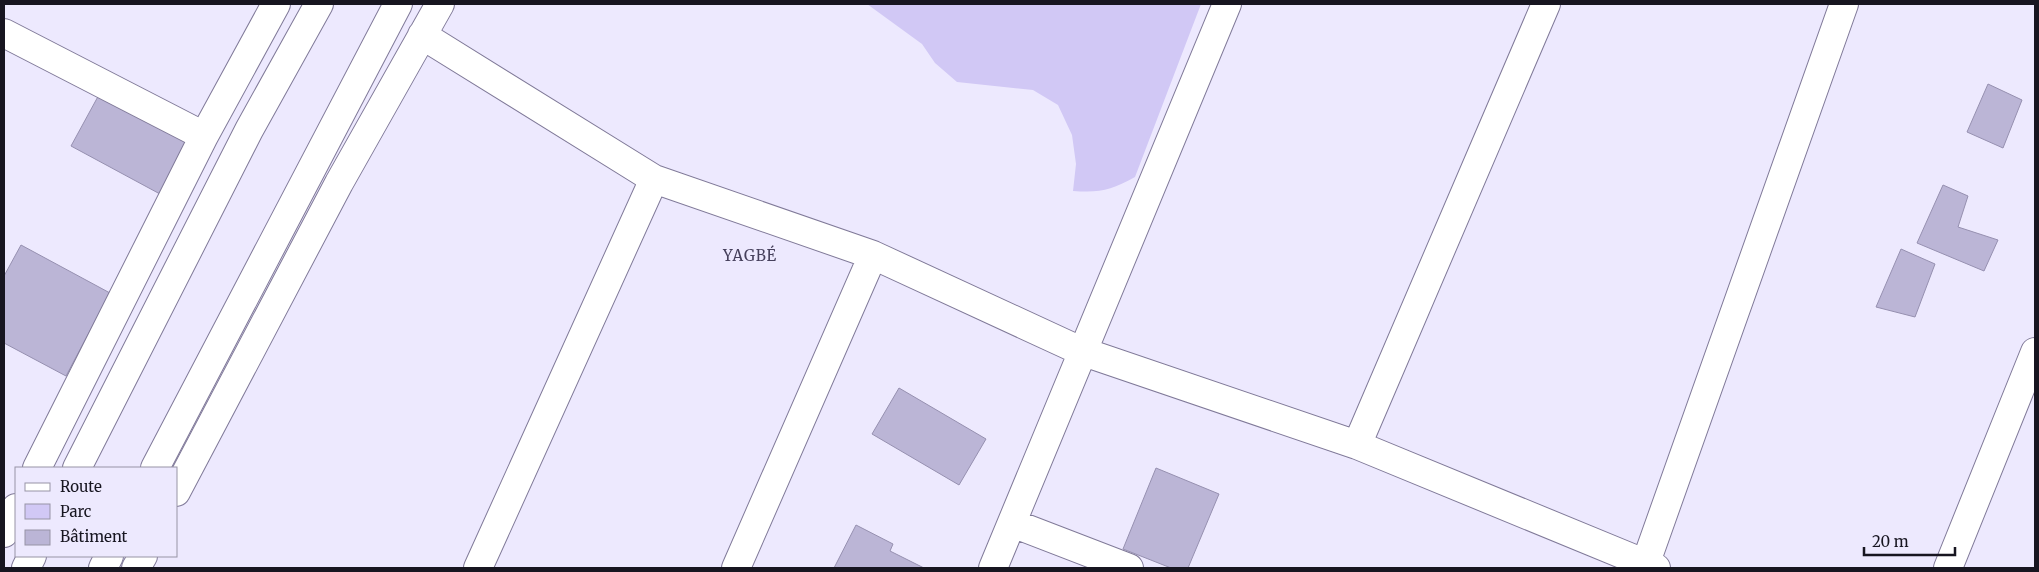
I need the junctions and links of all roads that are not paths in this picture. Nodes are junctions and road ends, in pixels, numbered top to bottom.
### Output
1 (276, 4) edge
2 (319, 4) edge
3 (398, 4) edge
4 (440, 4) edge
5 (1227, 4) edge
6 (1546, 4) edge
7 (1844, 4) edge
8 (4, 32) edge
9 (422, 35) junction
10 (204, 136) junction
11 (654, 179) junction
12 (873, 255) junction
13 (1081, 350) junction
14 (2035, 352) edge
15 (1357, 445) junction
16 (37, 467) edge
17 (78, 467) edge
18 (156, 467) edge
19 (178, 488) edge
20 (15, 510) edge
21 (1012, 523) junction
22 (4, 533) edge
23 (142, 557) edge
24 (1650, 567) edge
25 (136, 568) edge
26 (478, 568) edge
27 (736, 568) edge
28 (993, 568) edge
29 (1129, 568) edge
30 (1948, 568) edge

1 - 10 street
2 - 17 street
3 - 18 street
4 - 9 street
5 - 13 street
6 - 15 street
7 - 24 street
8 - 10 street
9 - 11 street
9 - 19 street
10 - 16 street
11 - 12 street
11 - 26 street
12 - 13 street
12 - 27 street
13 - 15 street
13 - 21 street
14 - 30 street
15 - 24 street
20 - 22 street
21 - 28 street
21 - 29 street
23 - 25 street

